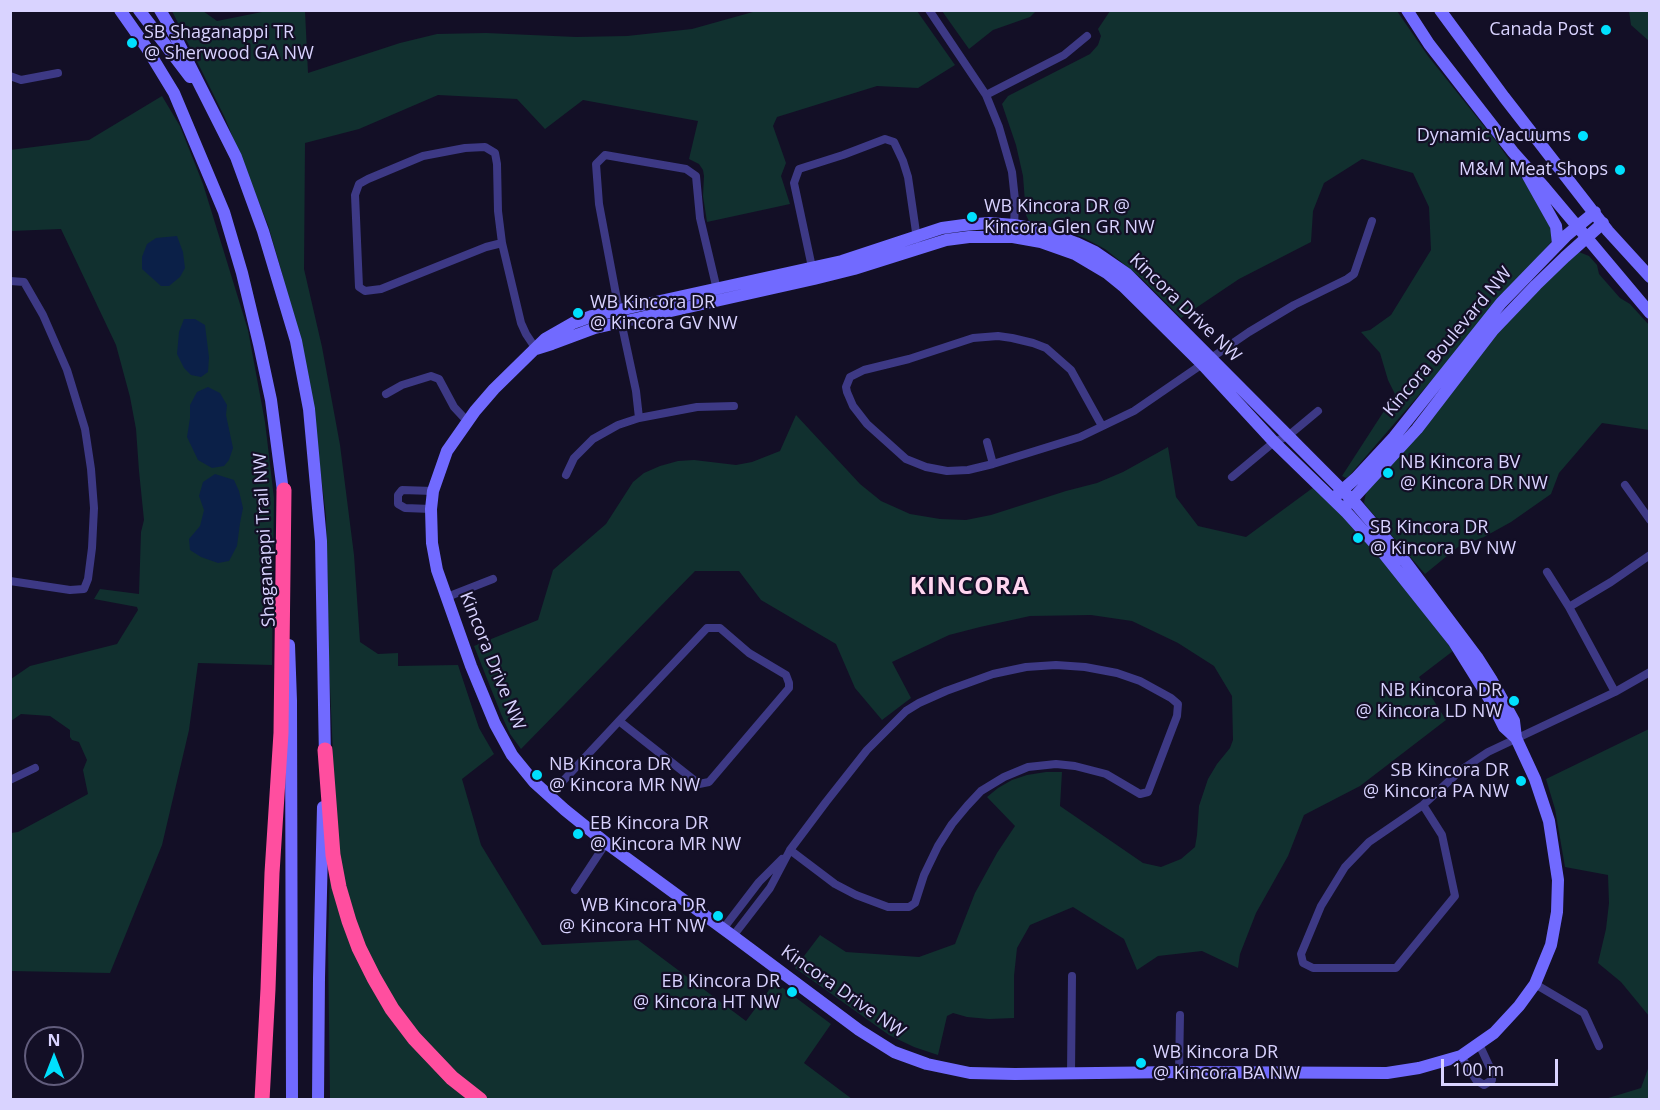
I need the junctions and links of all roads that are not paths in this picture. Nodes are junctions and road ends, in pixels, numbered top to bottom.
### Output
1 (120, 10) edge
2 (139, 10) edge
3 (160, 10) edge
4 (929, 10) edge
5 (1407, 10) edge
6 (1440, 10) edge
7 (1087, 36) dead end
8 (58, 73) dead end
9 (10, 76) edge
10 (986, 95) junction
11 (208, 101) junction
12 (1513, 152) junction
13 (1595, 212) junction
14 (1372, 221) dead end
15 (1603, 224) junction
16 (1577, 226) junction
17 (1014, 231) junction
18 (1586, 237) junction
19 (918, 242) junction
20 (502, 243) junction
21 (1558, 244) junction
22 (813, 274) junction
23 (1650, 277) edge
24 (10, 281) edge
25 (718, 295) junction
26 (1650, 313) edge
27 (620, 316) junction
28 (536, 349) junction
29 (1207, 361) junction
30 (386, 394) dead end
31 (734, 406) dead end
32 (1318, 411) dead end
33 (639, 418) junction
34 (467, 421) junction
35 (1102, 426) junction
36 (1288, 436) junction
37 (987, 442) dead end
38 (1274, 442) junction
39 (993, 464) junction
40 (566, 476) dead end
41 (1232, 477) dead end
42 (1625, 485) dead end
43 (284, 490) junction
44 (1343, 490) junction
45 (433, 491) junction
46 (1333, 499) junction
47 (1348, 504) junction
48 (431, 509) junction
49 (1650, 520) edge
50 (1650, 555) edge
51 (1547, 572) dead end
52 (493, 579) dead end
53 (10, 580) edge
54 (447, 597) junction
55 (1569, 607) junction
56 (1650, 672) edge
57 (1615, 692) junction
58 (619, 721) junction
59 (1516, 738) junction
60 (325, 750) junction
61 (35, 768) dead end
62 (10, 780) edge
63 (549, 796) junction
64 (1423, 805) junction
65 (606, 843) junction
66 (790, 850) junction
67 (575, 890) dead end
68 (728, 932) junction
69 (1072, 976) dead end
70 (1535, 984) junction
71 (1180, 1015) dead end
72 (1479, 1044) junction
73 (1599, 1046) dead end
74 (1461, 1056) junction
75 (1179, 1072) junction
76 (1071, 1073) junction
77 (261, 1100) edge
78 (292, 1100) edge
79 (318, 1100) edge
80 (480, 1100) edge

1 - 43 street, Shaganappi Trail NW
2 - 11 street
3 - 11 street
4 - 10 street
5 - 12 street
6 - 13 street
7 - 10 street
8 - 9 street
10 - 17 street
11 - 60 street
12 - 16 street
12 - 21 street
13 - 15 street
13 - 16 street, Kincora Boulevard NW
14 - 29 street
15 - 18 street, Kincora Boulevard NW
15 - 23 street
16 - 18 street
16 - 21 street, Kincora Boulevard NW
17 - 19 street, Kincora Drive NW
17 - 29 street, Kincora Drive NW
18 - 26 street
18 - 47 street, Kincora Boulevard NW
19 - 22 street, Kincora Drive NW
19 - 22 street
20 - 20 street
20 - 28 street
21 - 44 street, Kincora Boulevard NW
22 - 25 street, Kincora Drive NW
24 - 53 street
25 - 27 street, Kincora Drive NW
25 - 27 street
27 - 28 street, Kincora Drive NW
27 - 33 street
28 - 34 street, Kincora Drive NW
29 - 35 street
29 - 36 street, Kincora Drive NW
29 - 38 street, Kincora Drive NW
30 - 34 street
31 - 33 street
32 - 36 street
33 - 40 street
34 - 45 street, Kincora Drive NW
35 - 39 street
35 - 39 street
36 - 38 street
36 - 44 street, Kincora Drive NW
37 - 39 street
38 - 41 street
38 - 46 street, Kincora Drive NW
42 - 49 street
43 - 77 highway
43 - 78 street, Shaganappi Trail NW
44 - 46 street, Kincora Boulevard NW
44 - 47 street, Kincora Drive NW
45 - 48 street, Kincora Drive NW
45 - 48 street
46 - 47 street, Kincora Drive NW
47 - 59 street, Kincora Drive NW
48 - 54 street, Kincora Drive NW
50 - 55 street
51 - 55 street
52 - 54 street
54 - 63 street, Kincora Drive NW
55 - 57 street
56 - 57 street
57 - 59 street
58 - 58 street
58 - 63 street
59 - 64 street
59 - 70 street, Kincora Drive NW
60 - 79 street
60 - 80 highway
61 - 62 street
63 - 65 street, Kincora Drive NW
64 - 64 street
65 - 67 street
65 - 68 street, Kincora Drive NW
66 - 66 street
66 - 68 street
68 - 76 street, Kincora Drive NW
69 - 76 street
70 - 72 street, Kincora Drive NW
70 - 73 street
71 - 75 street
72 - 74 street, Kincora Drive NW
72 - 74 street
74 - 75 street, Kincora Drive NW
75 - 76 street, Kincora Drive NW

